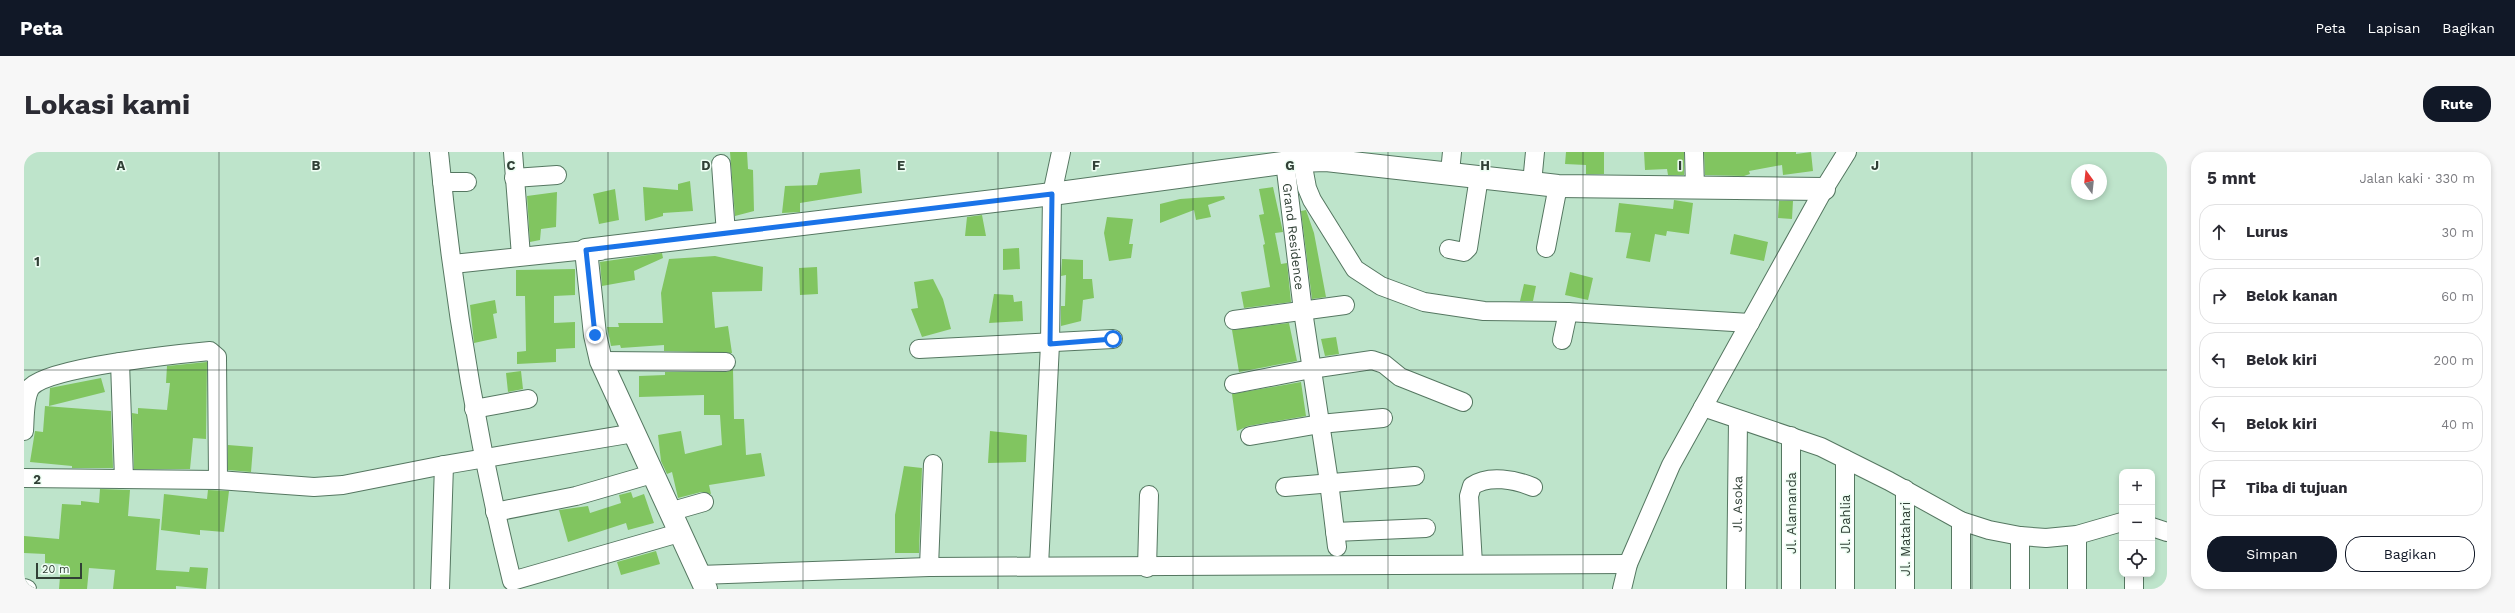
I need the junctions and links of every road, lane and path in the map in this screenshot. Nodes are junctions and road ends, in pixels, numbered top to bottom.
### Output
1 (439, 152) edge
2 (513, 152) edge
3 (1061, 152) edge
4 (1535, 152) edge
5 (1694, 152) edge
6 (1847, 152) edge
7 (1295, 159) edge
8 (1451, 162) edge
9 (721, 164) dead end
10 (557, 175) dead end
11 (1479, 177) junction
12 (514, 178) junction
13 (442, 182) junction
14 (467, 182) dead end
15 (1532, 183) junction
16 (1558, 186) junction
17 (1695, 188) junction
18 (1824, 189) junction
19 (1052, 194) junction
20 (726, 234) junction
21 (1546, 248) dead end
22 (1449, 249) dead end
23 (586, 250) junction
24 (521, 256) junction
25 (453, 264) junction
26 (1345, 304) dead end
27 (1303, 311) junction
28 (1568, 312) junction
29 (1234, 320) dead end
30 (1750, 323) junction
31 (1113, 339) dead end
32 (1562, 340) dead end
33 (1050, 344) junction
34 (919, 349) dead end
35 (601, 361) junction
36 (120, 362) junction
37 (726, 362) dead end
38 (1311, 369) junction
39 (1234, 384) dead end
40 (528, 399) dead end
41 (1463, 402) dead end
42 (1703, 407) junction
43 (474, 409) junction
44 (1383, 418) dead end
45 (1738, 420) junction
46 (1320, 424) junction
47 (24, 431) edge
48 (634, 433) junction
49 (1250, 436) dead end
50 (1791, 436) junction
51 (484, 459) junction
52 (1845, 459) junction
53 (933, 464) dead end
54 (444, 465) junction
55 (652, 474) junction
56 (1415, 476) dead end
57 (24, 478) edge
58 (124, 479) junction
59 (218, 480) junction
60 (1329, 482) junction
61 (1285, 487) dead end
62 (1533, 487) dead end
63 (1905, 489) junction
64 (1148, 495) dead end
65 (704, 502) dead end
66 (495, 512) junction
67 (669, 512) junction
68 (1961, 521) junction
69 (2119, 523) edge
70 (1426, 528) dead end
71 (2155, 528) edge
72 (2167, 532) edge
73 (679, 533) junction
74 (2077, 535) junction
75 (2020, 536) junction
76 (1473, 564) junction
77 (1628, 564) junction
78 (1039, 566) junction
79 (929, 567) junction
80 (1147, 568) junction
81 (2134, 577) edge
82 (703, 582) edge
83 (513, 585) edge
84 (24, 588) edge
85 (27, 589) edge
86 (440, 589) edge
87 (1622, 589) edge
88 (1736, 589) edge
89 (1791, 589) edge
90 (1845, 589) edge
91 (1905, 589) edge
92 (1961, 589) edge
93 (2020, 589) edge
94 (2077, 589) edge
95 (2134, 589) edge

1 - 13 street
2 - 12 street
3 - 19 street
4 - 15 street
5 - 17 street
6 - 18 street
7 - 8 street
7 - 19 street
7 - 27 street, Grand Residence
7 - 28 street
8 - 11 street
9 - 20 street
10 - 12 street
11 - 15 street
11 - 22 street
12 - 24 street
13 - 14 street
13 - 25 street
15 - 16 street
16 - 17 street
16 - 21 street
17 - 18 street
18 - 30 street
19 - 20 street
19 - 33 street
20 - 23 street
23 - 24 street
23 - 35 street
24 - 25 street
25 - 43 street
26 - 27 street
27 - 29 street
27 - 38 street, Grand Residence
28 - 30 street
28 - 32 street
30 - 42 street
31 - 33 street
33 - 34 street
33 - 78 street
35 - 37 street
35 - 48 street
36 - 47 street
36 - 58 street
36 - 59 street
38 - 39 street
38 - 41 street
38 - 46 street, Grand Residence
40 - 43 street
42 - 45 street
42 - 77 street
43 - 51 street
44 - 46 street
45 - 50 street
45 - 88 street, Jl. Asoka
46 - 49 street
46 - 60 street, Grand Residence
48 - 51 street
48 - 55 street
50 - 52 street
50 - 89 street, Jl. Alamanda
51 - 54 street
51 - 66 street
52 - 63 street
52 - 90 street, Jl. Dahlia
53 - 79 street
54 - 59 street
54 - 86 street
55 - 66 street
55 - 67 street
56 - 60 street
57 - 58 street
58 - 59 street
60 - 61 street
60 - 70 street, Grand Residence
62 - 76 street
63 - 68 street
63 - 91 street, Jl. Matahari
64 - 80 street
65 - 67 street
66 - 83 street
67 - 73 street
68 - 75 street
68 - 92 street
69 - 74 street
71 - 72 street
73 - 82 street
73 - 83 street
74 - 75 street
74 - 94 street
75 - 93 street
76 - 77 street
76 - 80 street
77 - 87 street
78 - 79 street
78 - 80 street
79 - 82 street
81 - 95 street
84 - 85 street

